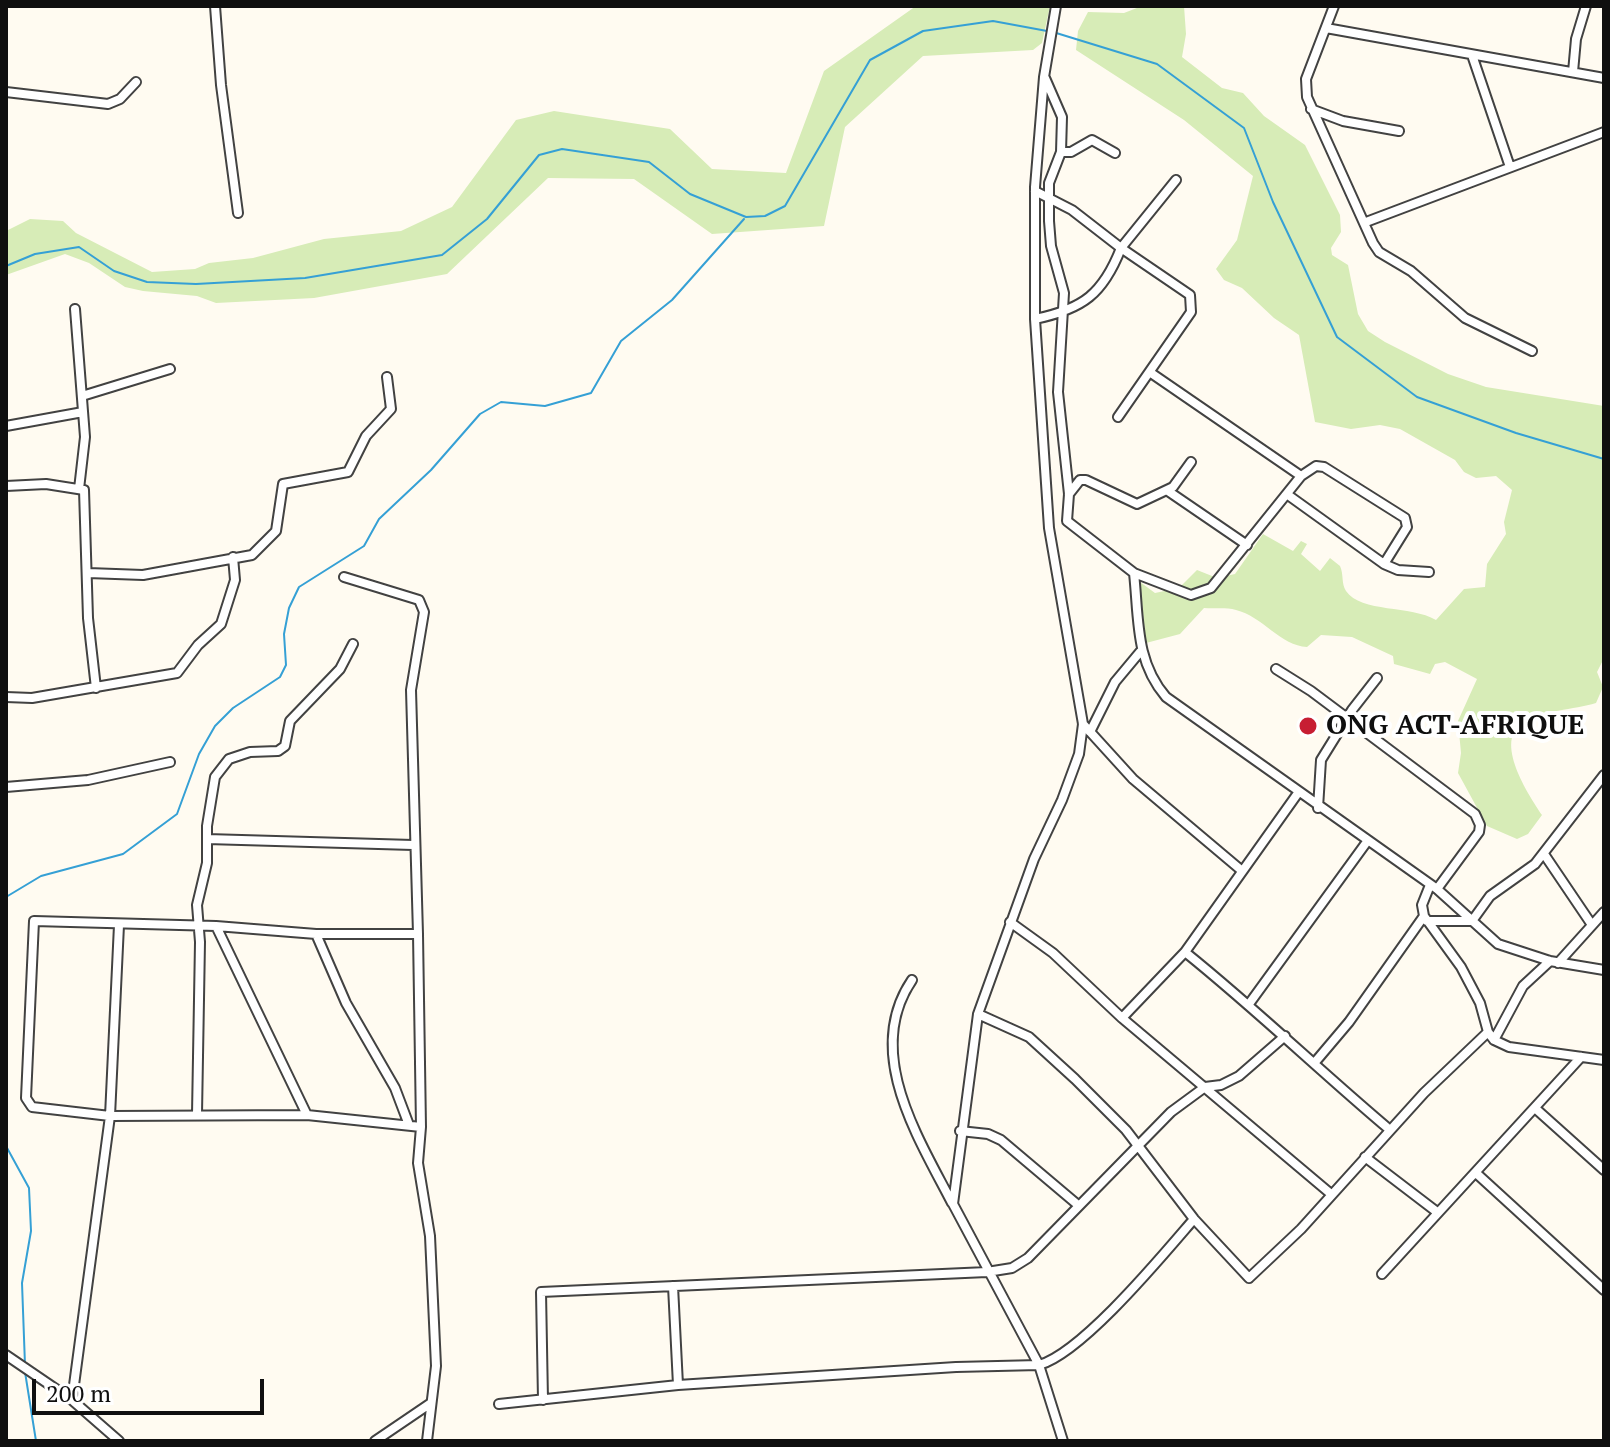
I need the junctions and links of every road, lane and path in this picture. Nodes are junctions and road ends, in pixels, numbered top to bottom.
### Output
1 (215, 6) edge
2 (1056, 6) edge
3 (1334, 6) edge
4 (1586, 6) edge
5 (1326, 28) junction
6 (1472, 55) junction
7 (1573, 72) junction
8 (1044, 77) junction
9 (1604, 78) edge
10 (136, 82) dead end
11 (6, 92) edge
12 (1310, 108) junction
13 (1399, 131) dead end
14 (1604, 132) edge
15 (1061, 152) junction
16 (1115, 153) dead end
17 (1510, 167) junction
18 (1176, 180) dead end
19 (1035, 191) junction
20 (1049, 196) junction
21 (238, 213) dead end
22 (1366, 222) junction
23 (1121, 248) junction
24 (75, 309) dead end
25 (1063, 313) junction
26 (1035, 319) junction
27 (1532, 351) dead end
28 (170, 369) dead end
29 (1151, 373) junction
30 (387, 377) dead end
31 (82, 396) junction
32 (83, 412) junction
33 (1118, 417) dead end
34 (6, 426) edge
35 (1191, 462) dead end
36 (1301, 476) junction
37 (6, 486) edge
38 (79, 489) junction
39 (1168, 491) junction
40 (1069, 494) junction
41 (1288, 495) junction
42 (1067, 521) junction
43 (1049, 528) junction
44 (1247, 545) junction
45 (233, 557) junction
46 (1384, 564) junction
47 (1429, 572) dead end
48 (88, 573) junction
49 (1134, 573) junction
50 (344, 577) dead end
51 (353, 644) dead end
52 (1140, 652) junction
53 (1276, 669) dead end
54 (1377, 678) dead end
55 (96, 688) junction
56 (6, 697) edge
57 (1346, 719) junction
58 (1083, 724) junction
59 (1090, 732) junction
60 (170, 762) dead end
61 (1604, 775) edge
62 (6, 787) edge
63 (1298, 793) junction
64 (1318, 808) junction
65 (207, 839) junction
66 (1366, 843) junction
67 (413, 845) junction
68 (1544, 854) junction
69 (1241, 870) junction
70 (1433, 887) junction
71 (1604, 912) edge
72 (1425, 918) junction
73 (1472, 921) junction
74 (1010, 922) junction
75 (119, 925) junction
76 (1592, 925) junction
77 (216, 926) junction
78 (199, 927) junction
79 (316, 934) junction
80 (418, 934) junction
81 (1185, 952) junction
82 (1554, 962) junction
83 (1604, 970) edge
84 (912, 980) dead end
85 (1249, 1004) junction
86 (978, 1014) junction
87 (1122, 1018) junction
88 (1285, 1036) junction
89 (1491, 1036) junction
90 (1581, 1057) junction
91 (1604, 1060) edge
92 (1316, 1061) junction
93 (1205, 1087) junction
94 (1536, 1109) junction
95 (197, 1114) junction
96 (307, 1115) junction
97 (110, 1116) junction
98 (409, 1125) junction
99 (421, 1127) junction
100 (1390, 1130) junction
101 (960, 1131) junction
102 (1138, 1146) junction
103 (1365, 1157) junction
104 (1604, 1170) edge
105 (1476, 1173) junction
106 (1331, 1194) junction
107 (953, 1204) junction
108 (1078, 1205) junction
109 (1437, 1212) junction
110 (1194, 1219) junction
111 (987, 1272) junction
112 (1382, 1274) dead end
113 (673, 1286) junction
114 (1604, 1290) edge
115 (6, 1355) edge
116 (1039, 1365) junction
117 (678, 1385) junction
118 (72, 1400) junction
119 (543, 1400) junction
120 (431, 1403) junction
121 (499, 1404) dead end
122 (119, 1441) edge
123 (375, 1441) edge
124 (427, 1441) edge
125 (1063, 1441) edge

1 - 21 street
2 - 8 street
3 - 5 street
4 - 7 street
5 - 6 street
5 - 12 street
6 - 7 street
6 - 17 street
7 - 9 street
8 - 15 street
8 - 19 street
10 - 11 street
12 - 13 street
12 - 22 street
14 - 17 street
15 - 16 street
15 - 20 street
17 - 22 street
18 - 23 street
19 - 20 street
19 - 26 street
20 - 23 street
20 - 25 street
22 - 27 street
23 - 25 street
23 - 29 street
24 - 31 street
25 - 26 street
25 - 40 street
26 - 43 street
28 - 31 street
29 - 33 street
29 - 36 street
30 - 45 street
31 - 32 street
32 - 34 street
32 - 38 street
35 - 39 street
36 - 41 street
36 - 46 street
37 - 38 street
38 - 48 street
39 - 40 street
39 - 44 street
40 - 42 street
41 - 44 street
41 - 46 street
42 - 43 street
42 - 49 street
43 - 58 street
44 - 49 street
45 - 48 street
45 - 55 street
46 - 47 street
48 - 55 street
49 - 52 street
50 - 67 street
51 - 65 street
52 - 59 street
52 - 63 street
53 - 57 street
54 - 57 street
55 - 56 street
57 - 64 street
57 - 70 street
58 - 59 street
58 - 74 street
59 - 69 street
60 - 62 street
61 - 68 street
63 - 64 street
63 - 69 street
64 - 66 street
65 - 67 street
65 - 78 street
66 - 70 street
66 - 85 street
67 - 80 street
68 - 73 street
68 - 76 street
69 - 81 street
70 - 72 street
70 - 73 street
71 - 76 street
72 - 73 street
72 - 89 street
72 - 92 street
73 - 82 street
74 - 86 street
74 - 87 street
75 - 78 street
75 - 97 street
75 - 97 street
76 - 82 street
77 - 78 street
77 - 79 street
77 - 96 street
78 - 95 street
79 - 80 street
79 - 98 street
80 - 99 street
81 - 85 street
81 - 87 street
82 - 83 street
82 - 89 street
84 - 107 street
85 - 88 street
86 - 101 street
86 - 102 street
87 - 93 street
88 - 92 street
88 - 93 street
89 - 90 street
89 - 100 street
90 - 91 street
90 - 94 street
92 - 100 street
93 - 102 street
93 - 106 street
94 - 104 street
94 - 105 street
95 - 96 street
95 - 97 street
96 - 98 street
97 - 118 street
98 - 99 street
99 - 120 street
100 - 103 street
101 - 107 street
101 - 108 street
102 - 108 street
102 - 110 street
103 - 106 street
103 - 109 street
105 - 109 street
105 - 114 street
106 - 110 street
107 - 111 street
108 - 111 street
109 - 112 street
110 - 116 street
111 - 113 street
111 - 116 street
113 - 117 street
113 - 119 street
115 - 118 street
116 - 117 street
116 - 125 street
117 - 119 street
118 - 122 street
119 - 121 street
120 - 123 street
120 - 124 street

